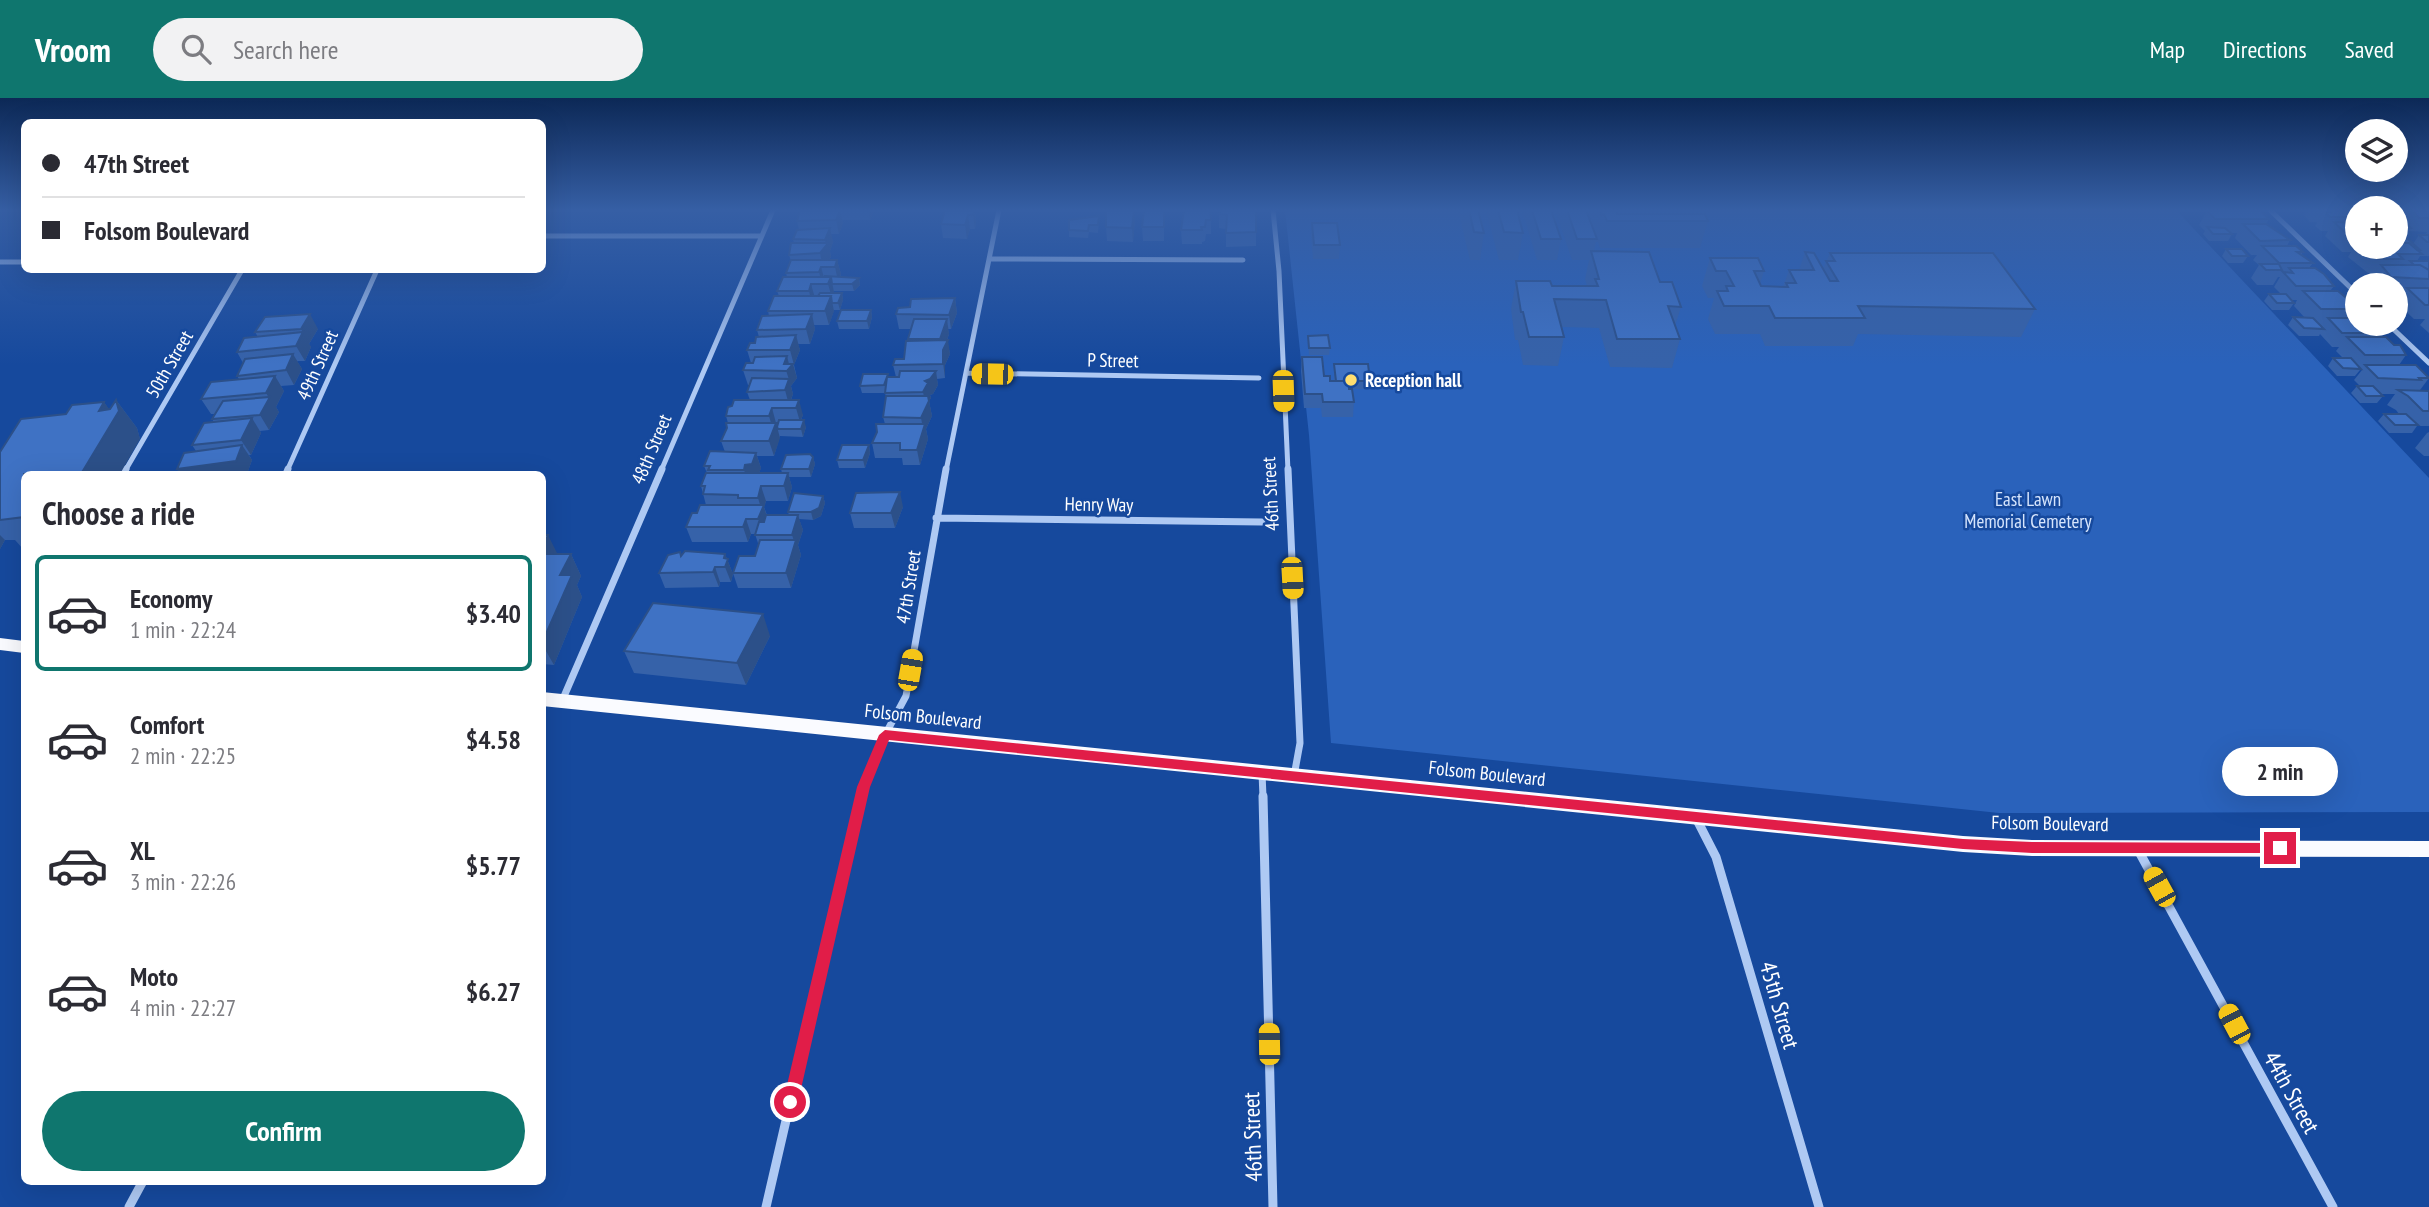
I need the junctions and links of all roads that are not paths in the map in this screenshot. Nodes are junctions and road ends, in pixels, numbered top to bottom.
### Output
1 (0, 262) edge
2 (21, 262) edge
3 (750, 262) edge
4 (988, 262) edge
5 (1278, 262) edge
6 (2324, 262) edge
7 (240, 273) edge
8 (376, 273) edge
9 (2345, 282) edge
10 (2401, 336) edge
11 (2429, 363) edge
12 (966, 373) junction
13 (1259, 378) dead end
14 (125, 471) edge
15 (287, 471) edge
16 (936, 518) junction
17 (1262, 522) dead end
18 (0, 644) edge
19 (21, 645) edge
20 (546, 699) edge
21 (562, 701) junction
22 (885, 735) junction
23 (1262, 773) junction
24 (1294, 776) junction
25 (1696, 817) junction
26 (2137, 848) junction
27 (2429, 849) edge
28 (141, 1185) edge
29 (129, 1207) edge
30 (766, 1207) edge
31 (1273, 1207) edge
32 (1819, 1207) edge
33 (2333, 1207) edge

1 - 2 street
3 - 21 street, 48th Street
4 - 12 street, 47th Street
5 - 24 street, 46th Street
6 - 9 street
7 - 14 street, 50th Street
8 - 15 street, 49th Street
10 - 11 street
12 - 13 street, P Street
12 - 16 street, 47th Street
16 - 17 street, Henry Way
16 - 22 street, 47th Street
18 - 19 main road
20 - 21 main road, Folsom Boulevard
21 - 22 main road, Folsom Boulevard
22 - 23 main road, Folsom Boulevard
22 - 30 street, 47th Street
23 - 24 main road, Folsom Boulevard
23 - 31 street, 46th Street
24 - 25 main road, Folsom Boulevard
25 - 26 main road, Folsom Boulevard
25 - 32 street, 45th Street
26 - 27 main road, Folsom Boulevard
26 - 33 street, 44th Street
28 - 29 street

